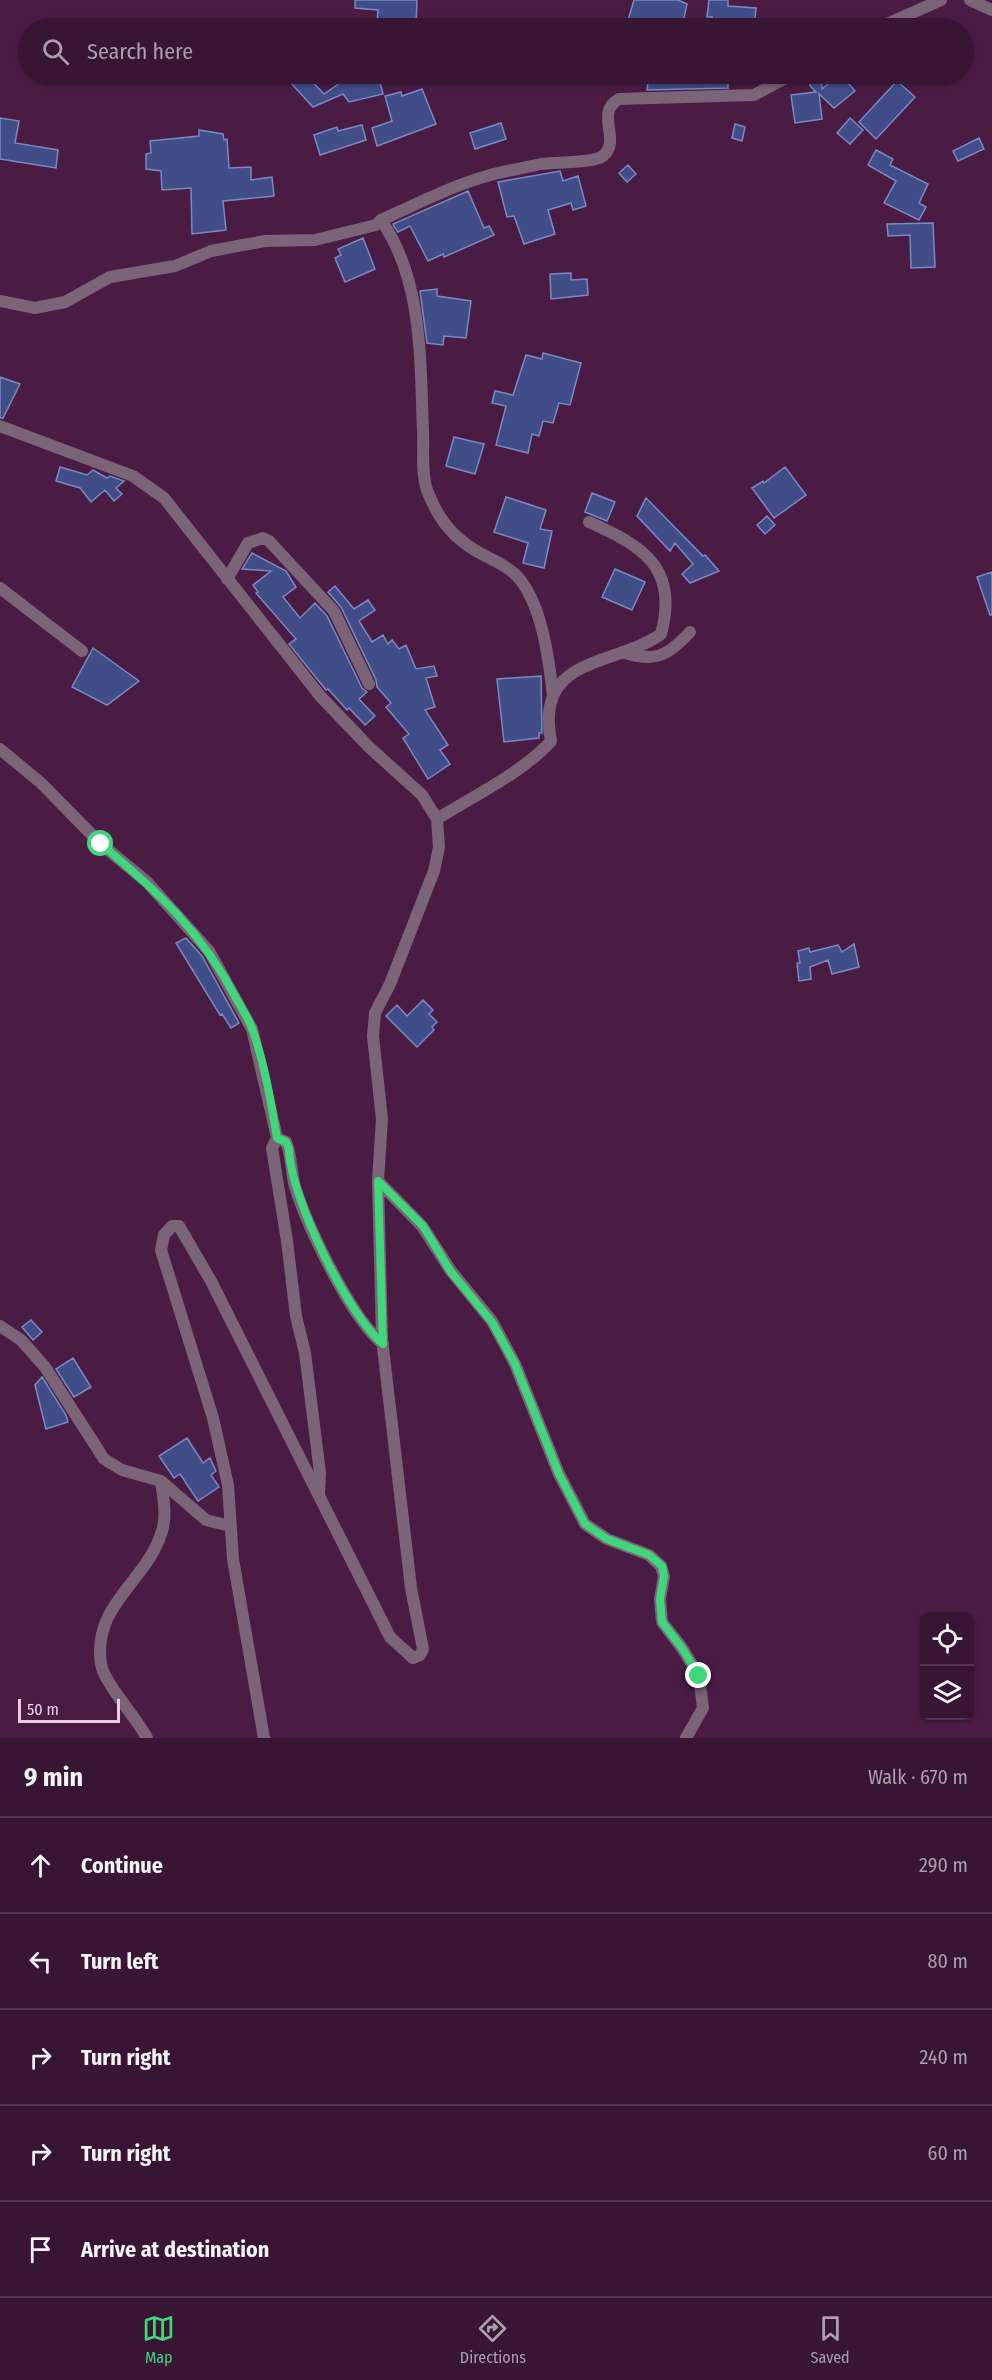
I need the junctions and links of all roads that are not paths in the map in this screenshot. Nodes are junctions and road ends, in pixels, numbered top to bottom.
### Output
1 (970, 0) edge
2 (933, 1) edge
3 (992, 10) edge
4 (898, 18) edge
5 (774, 84) edge
6 (381, 220) junction
7 (0, 301) edge
8 (0, 426) edge
9 (589, 522) dead end
10 (227, 579) junction
11 (0, 588) edge
12 (690, 632) dead end
13 (82, 651) dead end
14 (622, 652) junction
15 (369, 684) dead end
16 (553, 696) junction
17 (0, 749) edge
18 (437, 819) junction
19 (277, 1138) junction
20 (378, 1181) junction
21 (0, 1326) edge
22 (383, 1344) junction
23 (161, 1481) junction
24 (319, 1496) junction
25 (230, 1526) junction
26 (147, 1738) edge
27 (264, 1738) edge
28 (686, 1738) edge

1 - 3 street
2 - 4 street
5 - 6 street
6 - 7 street
6 - 16 street
8 - 10 street
9 - 14 street
10 - 15 street
10 - 18 street
11 - 13 street
12 - 14 street
14 - 16 street
16 - 18 street
17 - 19 street
18 - 20 street
19 - 22 street
19 - 24 street
20 - 22 street
20 - 28 street
21 - 23 street
22 - 24 street
23 - 25 street
23 - 26 street
24 - 25 street
25 - 27 street

